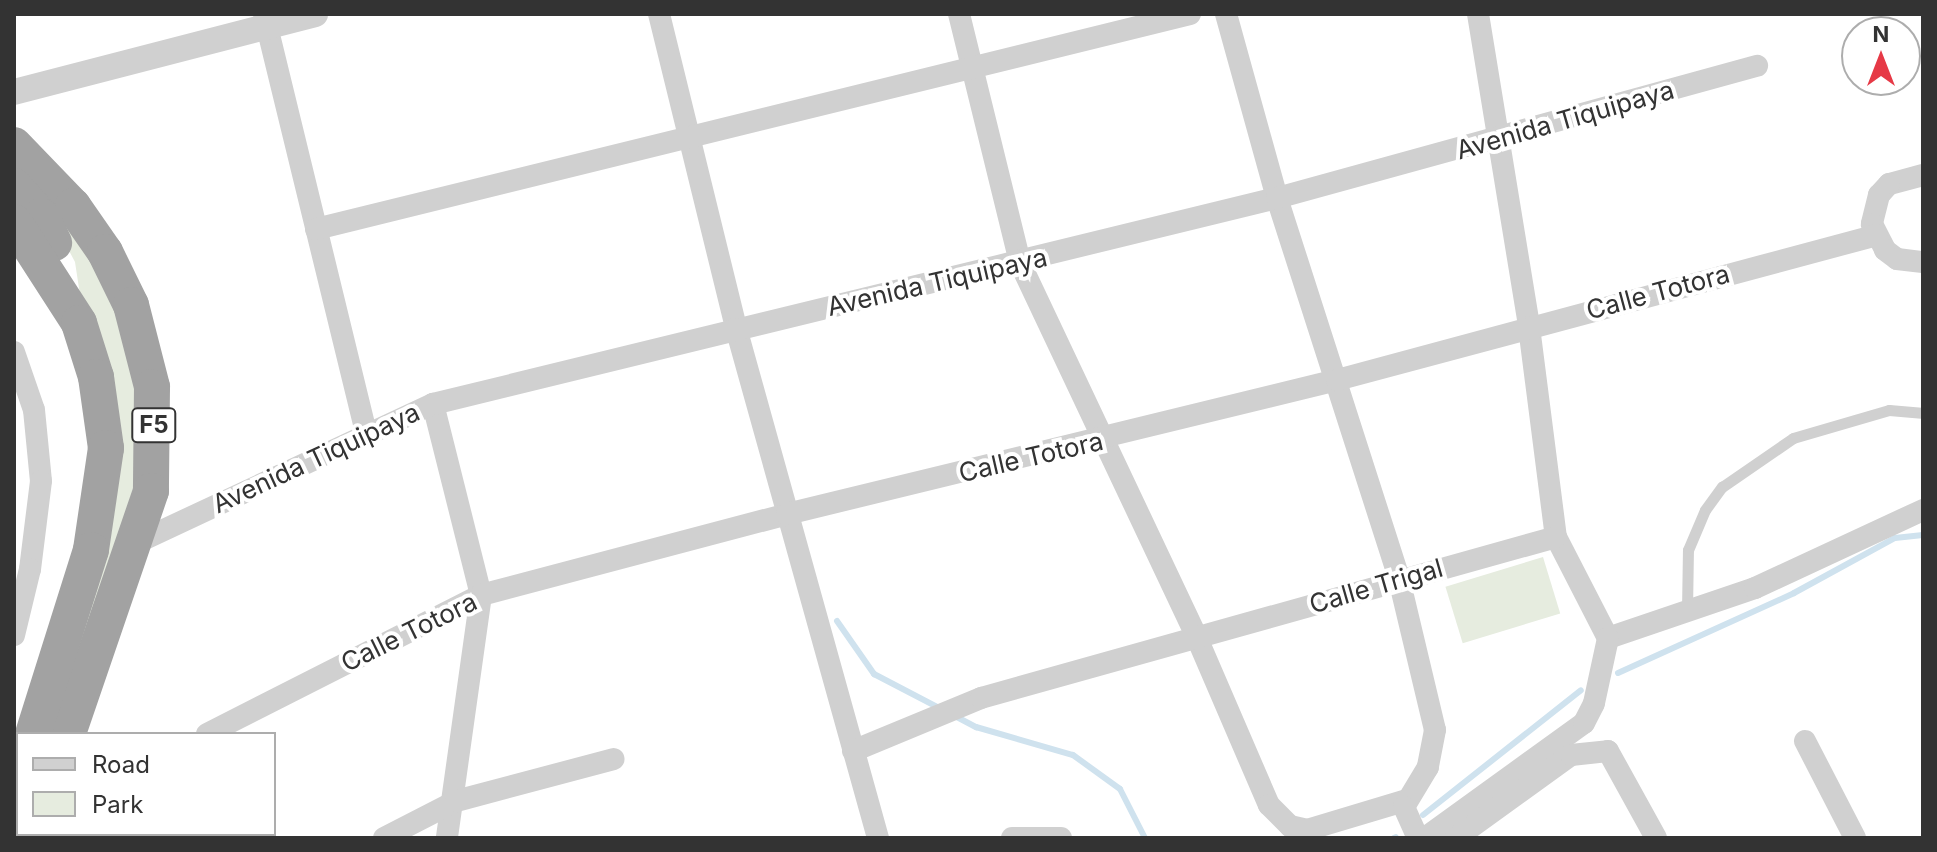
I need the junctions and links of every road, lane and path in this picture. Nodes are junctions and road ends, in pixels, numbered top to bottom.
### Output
1 (315, 14) edge
2 (659, 14) edge
3 (959, 14) edge
4 (1190, 14) edge
5 (1226, 14) edge
6 (1478, 14) edge
7 (265, 20) edge
8 (1757, 66) dead end
9 (972, 67) junction
10 (14, 92) edge
11 (689, 137) junction
12 (1500, 139) junction
13 (14, 145) edge
14 (1923, 175) edge
15 (14, 186) edge
16 (1277, 198) junction
17 (14, 222) edge
18 (316, 229) junction
19 (1877, 235) junction
20 (1923, 262) edge
21 (1020, 263) junction
22 (66, 298) junction
23 (1529, 327) junction
24 (736, 328) junction
25 (16, 365) edge
26 (1337, 380) junction
27 (433, 404) junction
28 (1921, 413) dead end
29 (366, 432) junction
30 (1103, 440) junction
31 (1923, 510) edge
32 (787, 514) junction
33 (1556, 537) junction
34 (136, 543) junction
35 (22, 574) edge
36 (1399, 579) junction
37 (481, 595) junction
38 (1687, 611) junction
39 (14, 635) edge
40 (1197, 638) junction
41 (1608, 638) junction
42 (34, 732) edge
43 (69, 732) edge
44 (211, 732) edge
45 (1805, 741) dead end
46 (853, 751) junction
47 (614, 759) dead end
48 (1407, 800) junction
49 (456, 801) junction
50 (384, 838) edge
51 (447, 838) edge
52 (878, 838) edge
53 (1012, 838) edge
54 (1061, 838) edge
55 (1418, 838) edge
56 (1425, 838) edge
57 (1456, 838) edge
58 (1656, 838) edge
59 (1855, 838) edge

1 - 7 street
2 - 11 street
3 - 9 street
4 - 9 street
5 - 16 street
6 - 12 street
7 - 10 street
7 - 18 street
8 - 12 street, Avenida Tiquipaya
9 - 11 street
9 - 21 street
11 - 18 street
11 - 24 street
12 - 16 street, Avenida Tiquipaya
12 - 23 street
13 - 34 highway, F5
14 - 19 street
15 - 22 highway
16 - 21 street, Avenida Tiquipaya
16 - 26 street
17 - 22 highway, F5
18 - 29 street
19 - 20 street
19 - 23 street, Calle Totora
21 - 24 street, Avenida Tiquipaya
21 - 30 street
22 - 42 highway, F5
23 - 26 street, Calle Totora
23 - 33 street
24 - 27 street, Avenida Tiquipaya
24 - 32 street
25 - 35 street
26 - 30 street, Calle Totora
26 - 36 street
27 - 29 street, Avenida Tiquipaya
27 - 37 street
28 - 38 lane
29 - 34 street, Avenida Tiquipaya
30 - 32 street, Calle Totora
30 - 40 street
31 - 38 street
32 - 37 street, Calle Totora
32 - 46 street
33 - 36 street, Calle Trigal
33 - 41 street
34 - 43 highway, F5
35 - 39 street
36 - 40 street, Calle Trigal
36 - 48 street
37 - 44 street, Calle Totora
37 - 49 street
38 - 41 street
40 - 46 street, Calle Trigal
40 - 48 street
41 - 56 street
45 - 59 street
46 - 52 street
47 - 49 street
48 - 55 street
49 - 50 street
49 - 51 street
53 - 54 street
57 - 58 street

